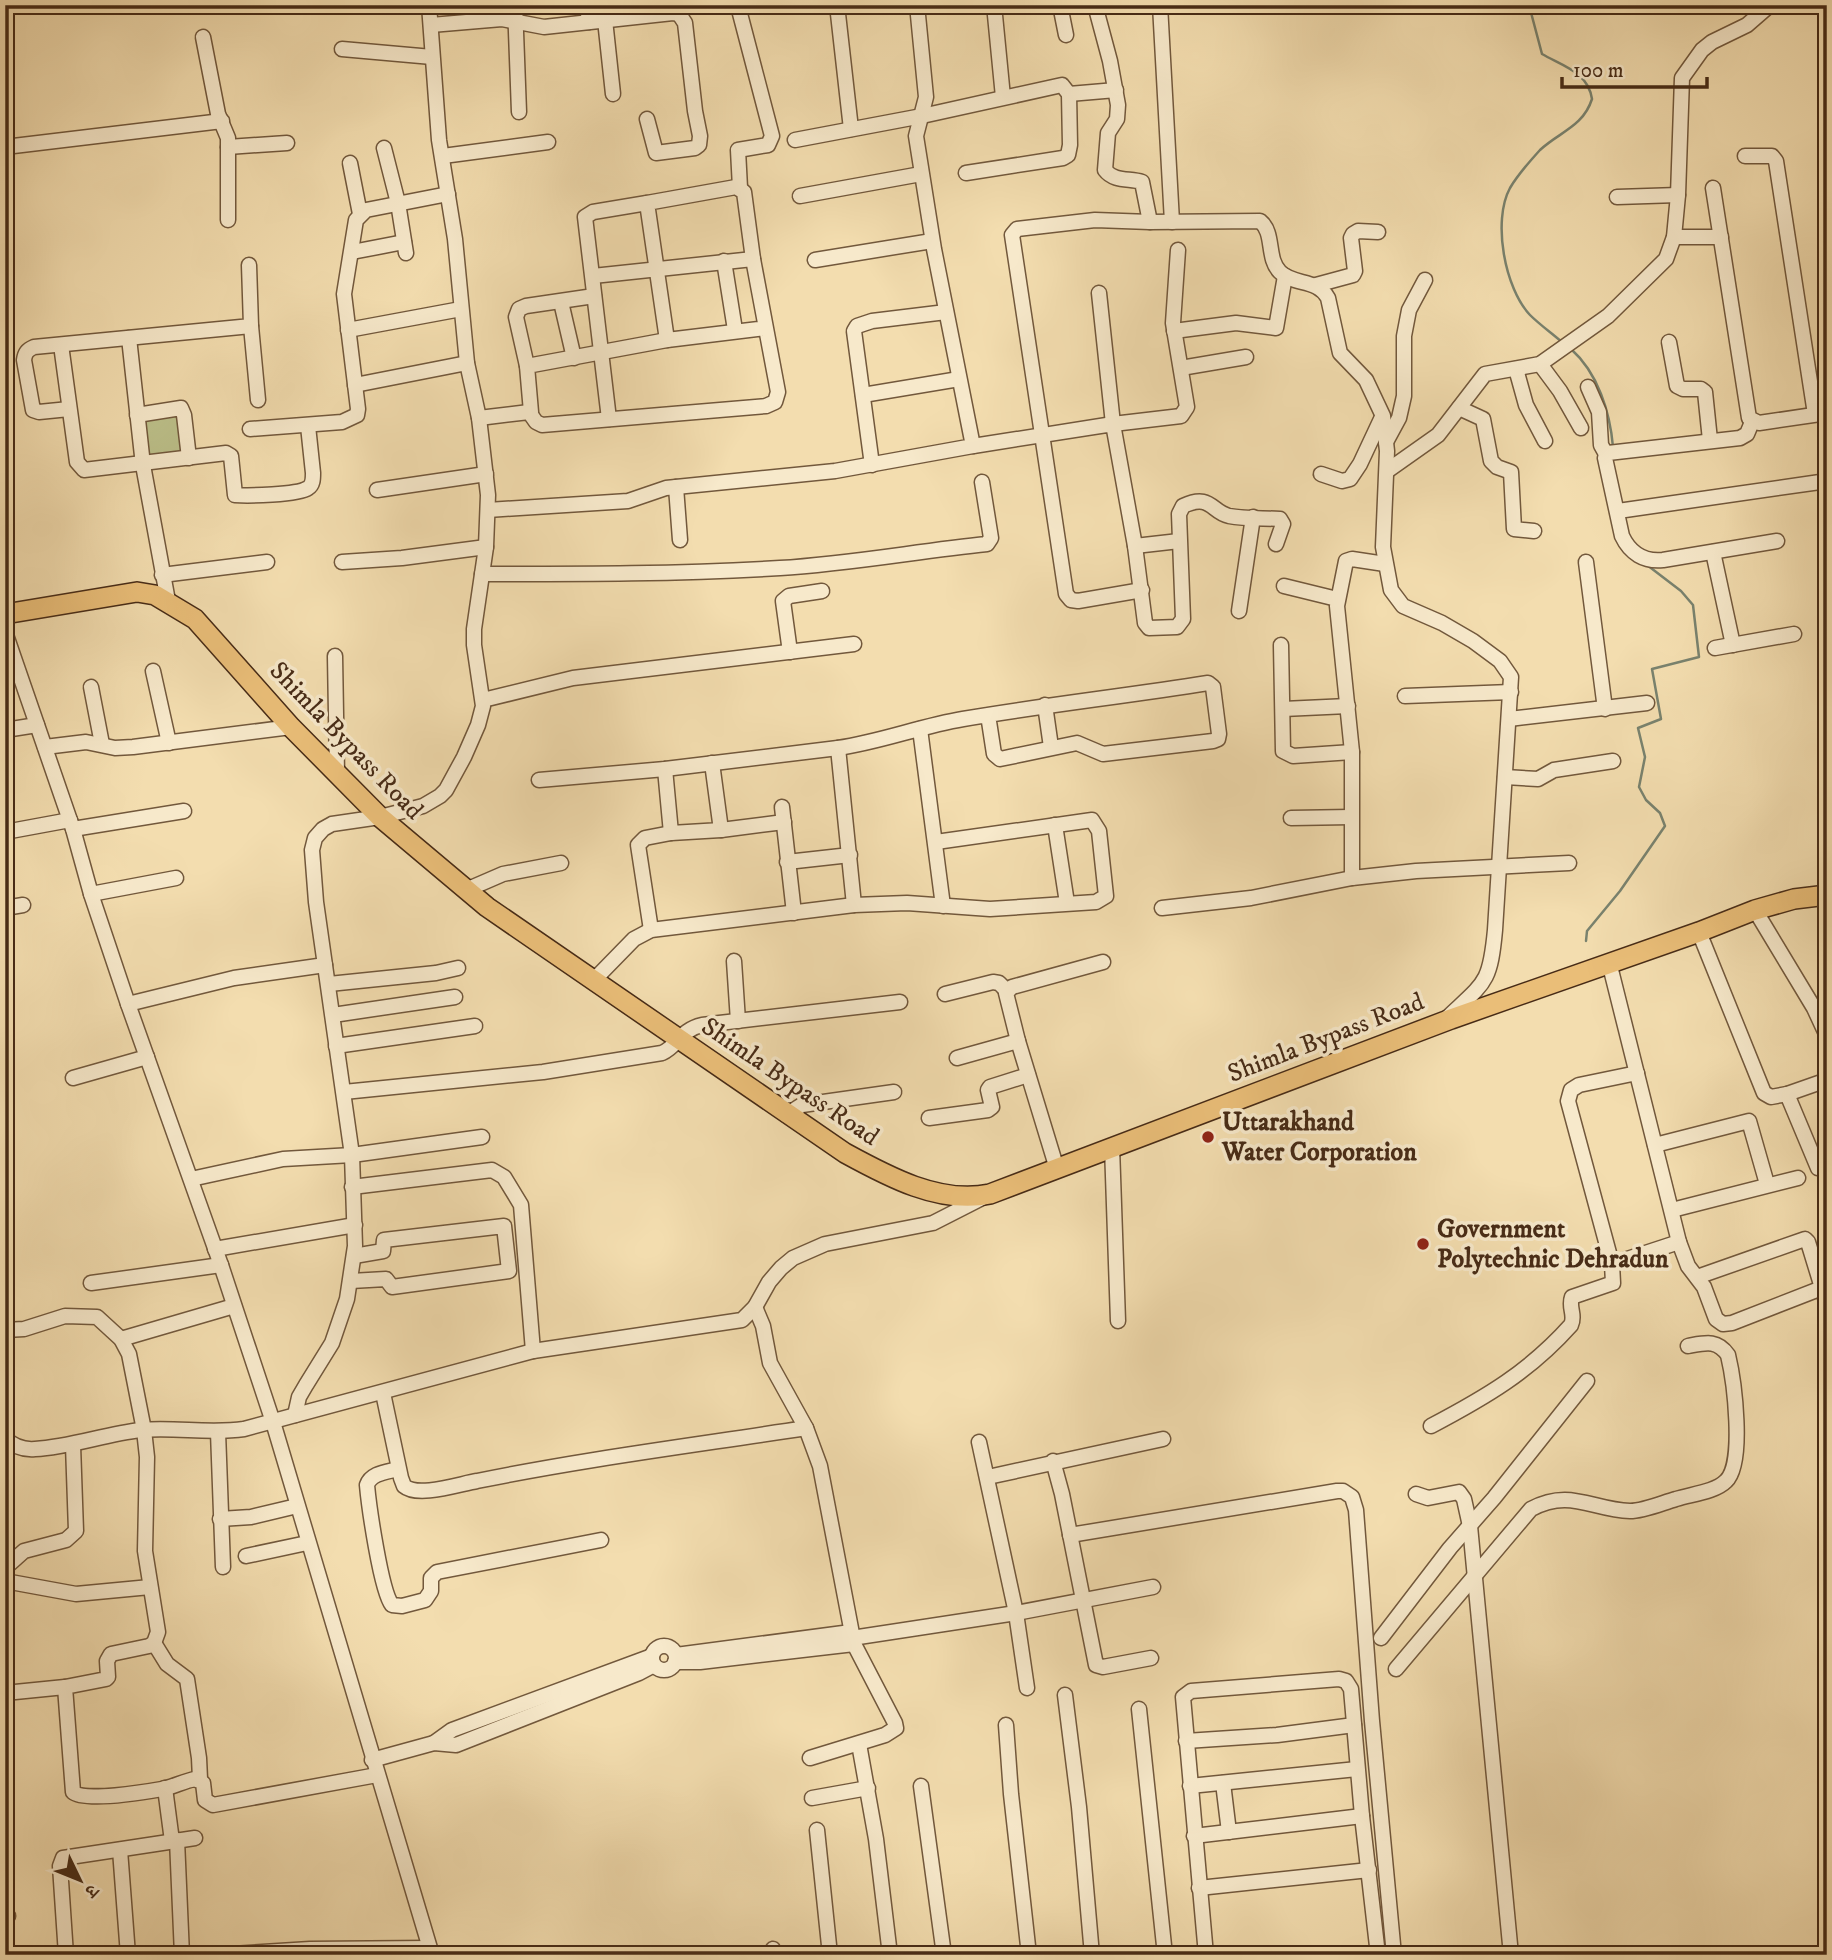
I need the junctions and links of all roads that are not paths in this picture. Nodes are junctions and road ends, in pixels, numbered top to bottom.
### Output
1 (429, 5) edge
2 (514, 5) edge
3 (587, 5) edge
4 (837, 5) edge
5 (917, 5) edge
6 (994, 5) edge
7 (1060, 5) edge
8 (1094, 5) edge
9 (1160, 5) edge
10 (1770, 5) edge
11 (738, 6) edge
12 (673, 9) edge
13 (492, 12) edge
14 (514, 20) junction
15 (605, 20) junction
16 (589, 22) junction
17 (431, 25) junction
18 (1066, 35) dead end
19 (203, 37) dead end
20 (342, 49) dead end
21 (432, 57) junction
22 (1116, 90) junction
23 (613, 94) dead end
24 (1069, 94) junction
25 (1003, 97) junction
26 (519, 112) dead end
27 (922, 116) junction
28 (647, 119) dead end
29 (222, 121) junction
30 (851, 129) junction
31 (794, 140) dead end
32 (548, 142) dead end
33 (287, 143) dead end
34 (228, 147) junction
35 (5, 148) edge
36 (384, 148) dead end
37 (443, 156) junction
38 (1745, 156) dead end
39 (350, 163) dead end
40 (966, 173) dead end
41 (921, 174) junction
42 (740, 188) junction
43 (1713, 188) dead end
44 (448, 194) junction
45 (1678, 195) junction
46 (800, 196) dead end
47 (1617, 197) dead end
48 (647, 203) junction
49 (398, 204) junction
50 (360, 214) junction
51 (228, 220) dead end
52 (1150, 222) junction
53 (1172, 222) junction
54 (1378, 232) dead end
55 (1674, 237) junction
56 (1721, 237) junction
57 (932, 241) junction
58 (1178, 250) dead end
59 (352, 251) junction
60 (753, 258) junction
61 (815, 260) dead end
62 (724, 261) junction
63 (249, 265) dead end
64 (656, 268) junction
65 (593, 276) junction
66 (1285, 276) junction
67 (1425, 280) dead end
68 (1316, 285) junction
69 (1099, 293) dead end
70 (594, 296) junction
71 (561, 302) junction
72 (461, 309) junction
73 (946, 312) junction
74 (251, 326) junction
75 (766, 328) junction
76 (348, 330) junction
77 (735, 330) junction
78 (1174, 331) junction
79 (130, 338) junction
80 (667, 340) junction
81 (1669, 342) dead end
82 (61, 345) junction
83 (603, 353) junction
84 (1246, 357) dead end
85 (574, 358) junction
86 (1549, 358) junction
87 (467, 363) junction
88 (527, 366) junction
89 (1181, 368) junction
90 (1516, 369) junction
91 (959, 379) junction
92 (355, 385) junction
93 (1588, 387) dead end
94 (863, 395) junction
95 (258, 400) dead end
96 (1460, 408) junction
97 (69, 409) junction
98 (531, 412) junction
99 (1821, 413) edge
100 (136, 415) junction
101 (1383, 416) junction
102 (478, 418) junction
103 (610, 419) junction
104 (1752, 422) junction
105 (1113, 424) junction
106 (308, 426) junction
107 (1581, 428) dead end
108 (250, 429) dead end
109 (1043, 435) junction
110 (1710, 440) junction
111 (1545, 441) dead end
112 (1386, 442) junction
113 (973, 446) junction
114 (1606, 454) junction
115 (189, 458) junction
116 (143, 464) junction
117 (872, 465) junction
118 (1387, 471) junction
119 (486, 474) junction
120 (1321, 474) dead end
121 (1827, 481) edge
122 (982, 482) dead end
123 (676, 487) junction
124 (377, 490) dead end
125 (488, 510) junction
126 (1618, 512) junction
127 (1253, 517) junction
128 (1534, 531) dead end
129 (680, 540) dead end
130 (1179, 541) junction
131 (1777, 541) dead end
132 (1276, 544) dead end
133 (1135, 546) junction
134 (486, 547) junction
135 (1713, 552) junction
136 (267, 562) dead end
137 (342, 562) dead end
138 (1586, 562) dead end
139 (1385, 564) junction
140 (482, 574) junction
141 (162, 575) junction
142 (1284, 586) dead end
143 (1142, 590) junction
144 (822, 591) dead end
145 (1337, 599) junction
146 (168, 601) junction
147 (1239, 611) dead end
148 (5, 614) edge
149 (5, 626) edge
150 (5, 632) edge
151 (1794, 634) dead end
152 (854, 644) dead end
153 (1281, 645) dead end
154 (1733, 645) junction
155 (1715, 648) dead end
156 (790, 652) junction
157 (335, 656) dead end
158 (153, 671) dead end
159 (92, 687) dead end
160 (1511, 692) junction
161 (1405, 696) dead end
162 (483, 701) junction
163 (1647, 703) dead end
164 (1045, 705) junction
165 (1348, 706) junction
166 (1283, 709) junction
167 (1605, 709) junction
168 (988, 715) junction
169 (1509, 719) junction
170 (37, 724) junction
171 (292, 727) junction
172 (920, 729) junction
173 (5, 730) edge
174 (169, 743) junction
175 (102, 744) junction
176 (45, 747) junction
177 (1051, 747) junction
178 (838, 748) junction
179 (1352, 752) junction
180 (1613, 761) dead end
181 (712, 762) junction
182 (665, 769) junction
183 (337, 773) junction
184 (1505, 777) junction
185 (539, 780) dead end
186 (184, 811) dead end
187 (380, 817) junction
188 (1352, 817) junction
189 (1291, 818) dead end
190 (72, 824) junction
191 (1055, 825) junction
192 (722, 830) junction
193 (5, 832) edge
194 (671, 833) junction
195 (936, 842) junction
196 (850, 855) junction
197 (787, 862) junction
198 (561, 863) dead end
199 (1569, 863) dead end
200 (1499, 866) junction
201 (1352, 877) junction
202 (176, 878) dead end
203 (466, 890) junction
204 (92, 894) junction
205 (1827, 895) edge
206 (1067, 903) junction
207 (23, 905) dead end
208 (854, 905) junction
209 (943, 905) junction
210 (5, 908) edge
211 (1162, 908) dead end
212 (1755, 910) junction
213 (794, 913) junction
214 (651, 930) junction
215 (1699, 932) junction
216 (734, 961) dead end
217 (1103, 962) dead end
218 (1609, 962) junction
219 (326, 965) junction
220 (458, 968) dead end
221 (594, 980) junction
222 (328, 984) junction
223 (1007, 991) junction
224 (945, 993) dead end
225 (455, 997) dead end
226 (900, 1002) dead end
227 (128, 1004) junction
228 (332, 1016) junction
229 (738, 1021) junction
230 (1442, 1022) junction
231 (475, 1026) dead end
232 (1827, 1036) edge
233 (677, 1038) junction
234 (1018, 1041) junction
235 (336, 1046) junction
236 (147, 1057) junction
237 (957, 1058) dead end
238 (1637, 1073) junction
239 (1028, 1075) junction
240 (73, 1078) dead end
241 (1827, 1080) edge
242 (344, 1092) junction
243 (894, 1092) dead end
244 (1787, 1094) junction
245 (786, 1115) junction
246 (929, 1118) dead end
247 (482, 1137) dead end
248 (1655, 1145) junction
249 (1112, 1147) junction
250 (352, 1155) junction
251 (1057, 1169) junction
252 (1827, 1169) edge
253 (1798, 1178) dead end
254 (191, 1179) junction
255 (1767, 1184) junction
256 (352, 1187) junction
257 (989, 1194) junction
258 (1672, 1210) junction
259 (355, 1225) junction
260 (1679, 1242) junction
261 (215, 1249) junction
262 (354, 1256) junction
263 (1612, 1264) junction
264 (221, 1265) junction
265 (1697, 1277) junction
266 (351, 1281) junction
267 (91, 1283) dead end
268 (1824, 1287) edge
269 (1827, 1304) edge
270 (234, 1306) junction
271 (755, 1307) junction
272 (1118, 1321) dead end
273 (5, 1330) edge
274 (121, 1339) junction
275 (1688, 1346) dead end
276 (533, 1351) junction
277 (1587, 1381) dead end
278 (383, 1393) junction
279 (295, 1415) junction
280 (272, 1422) junction
281 (1431, 1426) dead end
282 (806, 1427) junction
283 (144, 1430) junction
284 (218, 1432) junction
285 (5, 1438) edge
286 (1163, 1439) dead end
287 (979, 1442) dead end
288 (73, 1445) junction
289 (1053, 1461) junction
290 (398, 1469) junction
291 (988, 1477) junction
292 (1416, 1494) dead end
293 (297, 1506) junction
294 (220, 1519) junction
295 (1470, 1526) junction
296 (1070, 1535) junction
297 (601, 1540) dead end
298 (307, 1542) junction
299 (246, 1556) dead end
300 (5, 1567) edge
301 (223, 1567) dead end
302 (1475, 1576) junction
303 (5, 1581) edge
304 (150, 1587) junction
305 (1153, 1587) dead end
306 (1084, 1600) junction
307 (1016, 1613) junction
308 (852, 1638) junction
309 (1381, 1638) dead end
310 (154, 1643) junction
311 (1152, 1658) dead end
312 (1396, 1669) dead end
313 (65, 1687) junction
314 (1027, 1688) dead end
315 (5, 1693) edge
316 (1065, 1695) dead end
317 (1139, 1709) dead end
318 (1006, 1724) dead end
319 (1354, 1725) junction
320 (1186, 1741) junction
321 (859, 1744) junction
322 (810, 1758) dead end
323 (372, 1760) junction
324 (1357, 1769) junction
325 (377, 1775) junction
326 (200, 1779) junction
327 (1223, 1783) junction
328 (921, 1786) dead end
329 (1190, 1786) junction
330 (165, 1788) junction
331 (868, 1788) junction
332 (812, 1798) dead end
333 (1362, 1816) junction
334 (817, 1830) dead end
335 (1229, 1832) junction
336 (1194, 1836) junction
337 (195, 1838) dead end
338 (174, 1841) junction
339 (120, 1850) junction
340 (1369, 1870) junction
341 (1199, 1888) junction
342 (431, 1951) edge
343 (66, 1955) edge
344 (128, 1955) edge
345 (182, 1955) edge
346 (216, 1955) edge
347 (830, 1955) edge
348 (890, 1955) edge
349 (944, 1955) edge
350 (1029, 1955) edge
351 (1092, 1955) edge
352 (1165, 1955) edge
353 (1206, 1955) edge
354 (1378, 1955) edge
355 (1394, 1955) edge
356 (1511, 1955) edge

1 - 17 street
2 - 14 street
3 - 16 street
4 - 30 street
5 - 27 street
6 - 25 street
7 - 18 street
8 - 22 street
9 - 53 street
10 - 45 street
11 - 42 street
12 - 15 street
12 - 28 street
13 - 14 street
13 - 17 street
14 - 16 street
14 - 26 street
15 - 16 street
15 - 23 street
17 - 21 street
19 - 29 street
20 - 21 street
21 - 37 street
22 - 24 street
22 - 52 street
24 - 25 street
24 - 40 street
25 - 27 street
27 - 30 street
27 - 41 street
29 - 34 street
29 - 35 street
30 - 31 street
32 - 37 street
33 - 34 street
34 - 51 street
36 - 49 street
37 - 44 street
38 - 99 street
39 - 50 street
41 - 46 street
41 - 57 street
42 - 48 street
42 - 60 street
43 - 56 street
44 - 49 street
44 - 72 street
45 - 47 street
45 - 55 street
48 - 64 street
48 - 65 street
49 - 50 street
49 - 59 street
50 - 59 street
52 - 53 street
52 - 109 street
53 - 66 street
54 - 68 street
55 - 56 street
55 - 86 street
56 - 104 street
57 - 61 street
57 - 73 street
58 - 78 street
59 - 76 street
60 - 62 street
60 - 75 street
62 - 64 street
62 - 77 street
63 - 74 street
64 - 65 street
64 - 80 street
65 - 70 street
66 - 68 street
66 - 78 street
67 - 112 street
68 - 101 street
69 - 105 street
70 - 71 street
70 - 83 street
71 - 85 street
71 - 88 street
72 - 76 street
72 - 87 street
73 - 91 street
73 - 94 street
74 - 79 street
74 - 95 street
75 - 77 street
75 - 103 street
76 - 92 street
77 - 80 street
78 - 89 street
79 - 82 street
79 - 100 street
80 - 83 street
81 - 110 street
82 - 97 street
82 - 97 street
83 - 85 street
83 - 103 street
84 - 89 street
85 - 88 street
86 - 90 street
86 - 107 street
87 - 92 street
87 - 102 street
88 - 98 street
89 - 105 street
90 - 96 street
90 - 111 street
91 - 94 street
91 - 113 street
92 - 106 street
93 - 114 street
94 - 117 street
96 - 118 street
96 - 128 street
97 - 116 street
98 - 102 street
98 - 103 street
99 - 104 street
100 - 115 street
100 - 116 street
101 - 112 street
101 - 120 street
102 - 119 street
104 - 110 street
105 - 109 street
105 - 133 street
106 - 108 street
106 - 115 street
109 - 113 street
109 - 143 street
110 - 114 street
112 - 118 street
113 - 117 street
114 - 126 street
115 - 116 street
116 - 141 street
117 - 123 street
118 - 139 street
119 - 124 street
119 - 125 street
121 - 126 street
122 - 140 street
123 - 125 street
123 - 129 street
125 - 134 street
126 - 135 street
127 - 130 street
127 - 132 street
127 - 147 street
130 - 133 street
130 - 143 street
131 - 135 street
133 - 143 street
134 - 137 street
134 - 140 street
135 - 154 street
136 - 141 street
138 - 167 street
139 - 145 street
139 - 160 street
140 - 162 street
141 - 146 street
142 - 145 street
144 - 156 street
145 - 165 street
146 - 148 highway, Shimla Bypass Road
146 - 149 highway
146 - 171 highway, Shimla Bypass Road
150 - 170 street
151 - 154 street
152 - 156 street
153 - 166 street
154 - 155 street
156 - 162 street
157 - 183 street
158 - 174 street
159 - 175 street
160 - 161 street
160 - 169 street
162 - 187 street
163 - 167 street
164 - 168 street
164 - 177 street
164 - 177 street
165 - 166 street
165 - 179 street
166 - 179 street
167 - 169 street
168 - 172 street
168 - 177 street
169 - 184 street
170 - 173 street
170 - 176 street
171 - 174 street
171 - 183 highway, Shimla Bypass Road
172 - 178 street
172 - 195 street
174 - 175 street
175 - 176 street
176 - 190 street
178 - 181 street
178 - 196 street
179 - 188 street
180 - 184 street
181 - 182 street
181 - 192 street
182 - 185 street
182 - 194 street
183 - 187 highway, Shimla Bypass Road
184 - 200 street
186 - 190 street
187 - 203 highway, Shimla Bypass Road
187 - 219 street
188 - 189 street
188 - 201 street
190 - 193 street
190 - 204 street
191 - 195 street
191 - 206 street
191 - 206 street
192 - 194 street
192 - 197 street
194 - 214 street
195 - 209 street
196 - 197 street
196 - 208 street
197 - 213 street
198 - 203 street
199 - 200 street
200 - 201 street
200 - 230 street
201 - 211 street
202 - 204 street
203 - 221 highway, Shimla Bypass Road
204 - 227 street
205 - 212 highway, Shimla Bypass Road
206 - 209 street
207 - 210 street
208 - 209 street
208 - 213 street
212 - 215 highway, Shimla Bypass Road
212 - 232 street
213 - 214 street
214 - 221 street
215 - 218 highway, Shimla Bypass Road
215 - 244 street
216 - 229 street
217 - 223 street
218 - 230 highway, Shimla Bypass Road
218 - 238 street
219 - 222 street
219 - 227 street
220 - 222 street
221 - 233 highway, Shimla Bypass Road
222 - 228 street
223 - 224 street
223 - 234 street
225 - 228 street
226 - 229 street
227 - 236 street
228 - 235 street
229 - 233 street
230 - 249 highway, Shimla Bypass Road
231 - 235 street
233 - 242 street
233 - 245 highway, Shimla Bypass Road
234 - 237 street
234 - 239 street
235 - 242 street
236 - 240 street
236 - 254 street
238 - 248 street
238 - 263 street
239 - 246 street
239 - 251 street
241 - 244 street
242 - 250 street
243 - 245 street
244 - 252 street
245 - 257 highway, Shimla Bypass Road
247 - 250 street
248 - 255 street
248 - 258 street
249 - 251 highway, Shimla Bypass Road
249 - 272 street
250 - 254 street
250 - 256 street
251 - 257 highway, Shimla Bypass Road
253 - 255 street
254 - 261 street
255 - 258 street
256 - 259 street
256 - 276 street
257 - 271 street
258 - 260 street
259 - 261 street
259 - 262 street
260 - 263 street
260 - 265 street
261 - 264 street
262 - 266 street
262 - 266 street
263 - 281 street
264 - 267 street
264 - 270 street
265 - 268 street
265 - 268 street
266 - 279 street
268 - 269 street
270 - 274 street
270 - 280 street
271 - 276 street
271 - 282 street
273 - 274 street
274 - 283 street
275 - 302 street
276 - 278 street
277 - 295 street
278 - 279 street
278 - 290 street
279 - 280 street
280 - 284 street
280 - 293 street
282 - 290 street
282 - 308 street
283 - 284 street
283 - 288 street
283 - 304 street
284 - 294 street
285 - 288 street
286 - 289 street
287 - 291 street
288 - 300 street
289 - 291 street
289 - 296 street
290 - 297 street
291 - 307 street
292 - 295 street
293 - 294 street
293 - 298 street
294 - 301 street
295 - 302 street
295 - 309 street
296 - 306 street
296 - 355 street
298 - 299 street
298 - 323 street
302 - 312 street
302 - 356 street
303 - 304 street
304 - 310 street
305 - 306 street
306 - 307 street
306 - 311 street
307 - 308 street
307 - 314 street
308 - 321 street
308 - 323 street
310 - 313 street
310 - 326 street
313 - 315 street
313 - 330 street
316 - 351 street
317 - 352 street
318 - 350 street
319 - 320 street
319 - 320 street
319 - 324 street
320 - 329 street
321 - 322 street
321 - 331 street
323 - 325 street
324 - 327 street
324 - 333 street
325 - 326 street
325 - 342 street
326 - 330 street
327 - 329 street
327 - 335 street
328 - 349 street
329 - 336 street
330 - 338 street
331 - 332 street
331 - 348 street
333 - 335 street
333 - 340 street
334 - 347 street
335 - 336 street
336 - 341 street
337 - 338 street
338 - 339 street
338 - 345 street
339 - 343 street
339 - 344 street
340 - 341 street
340 - 354 street
341 - 353 street
342 - 346 street

